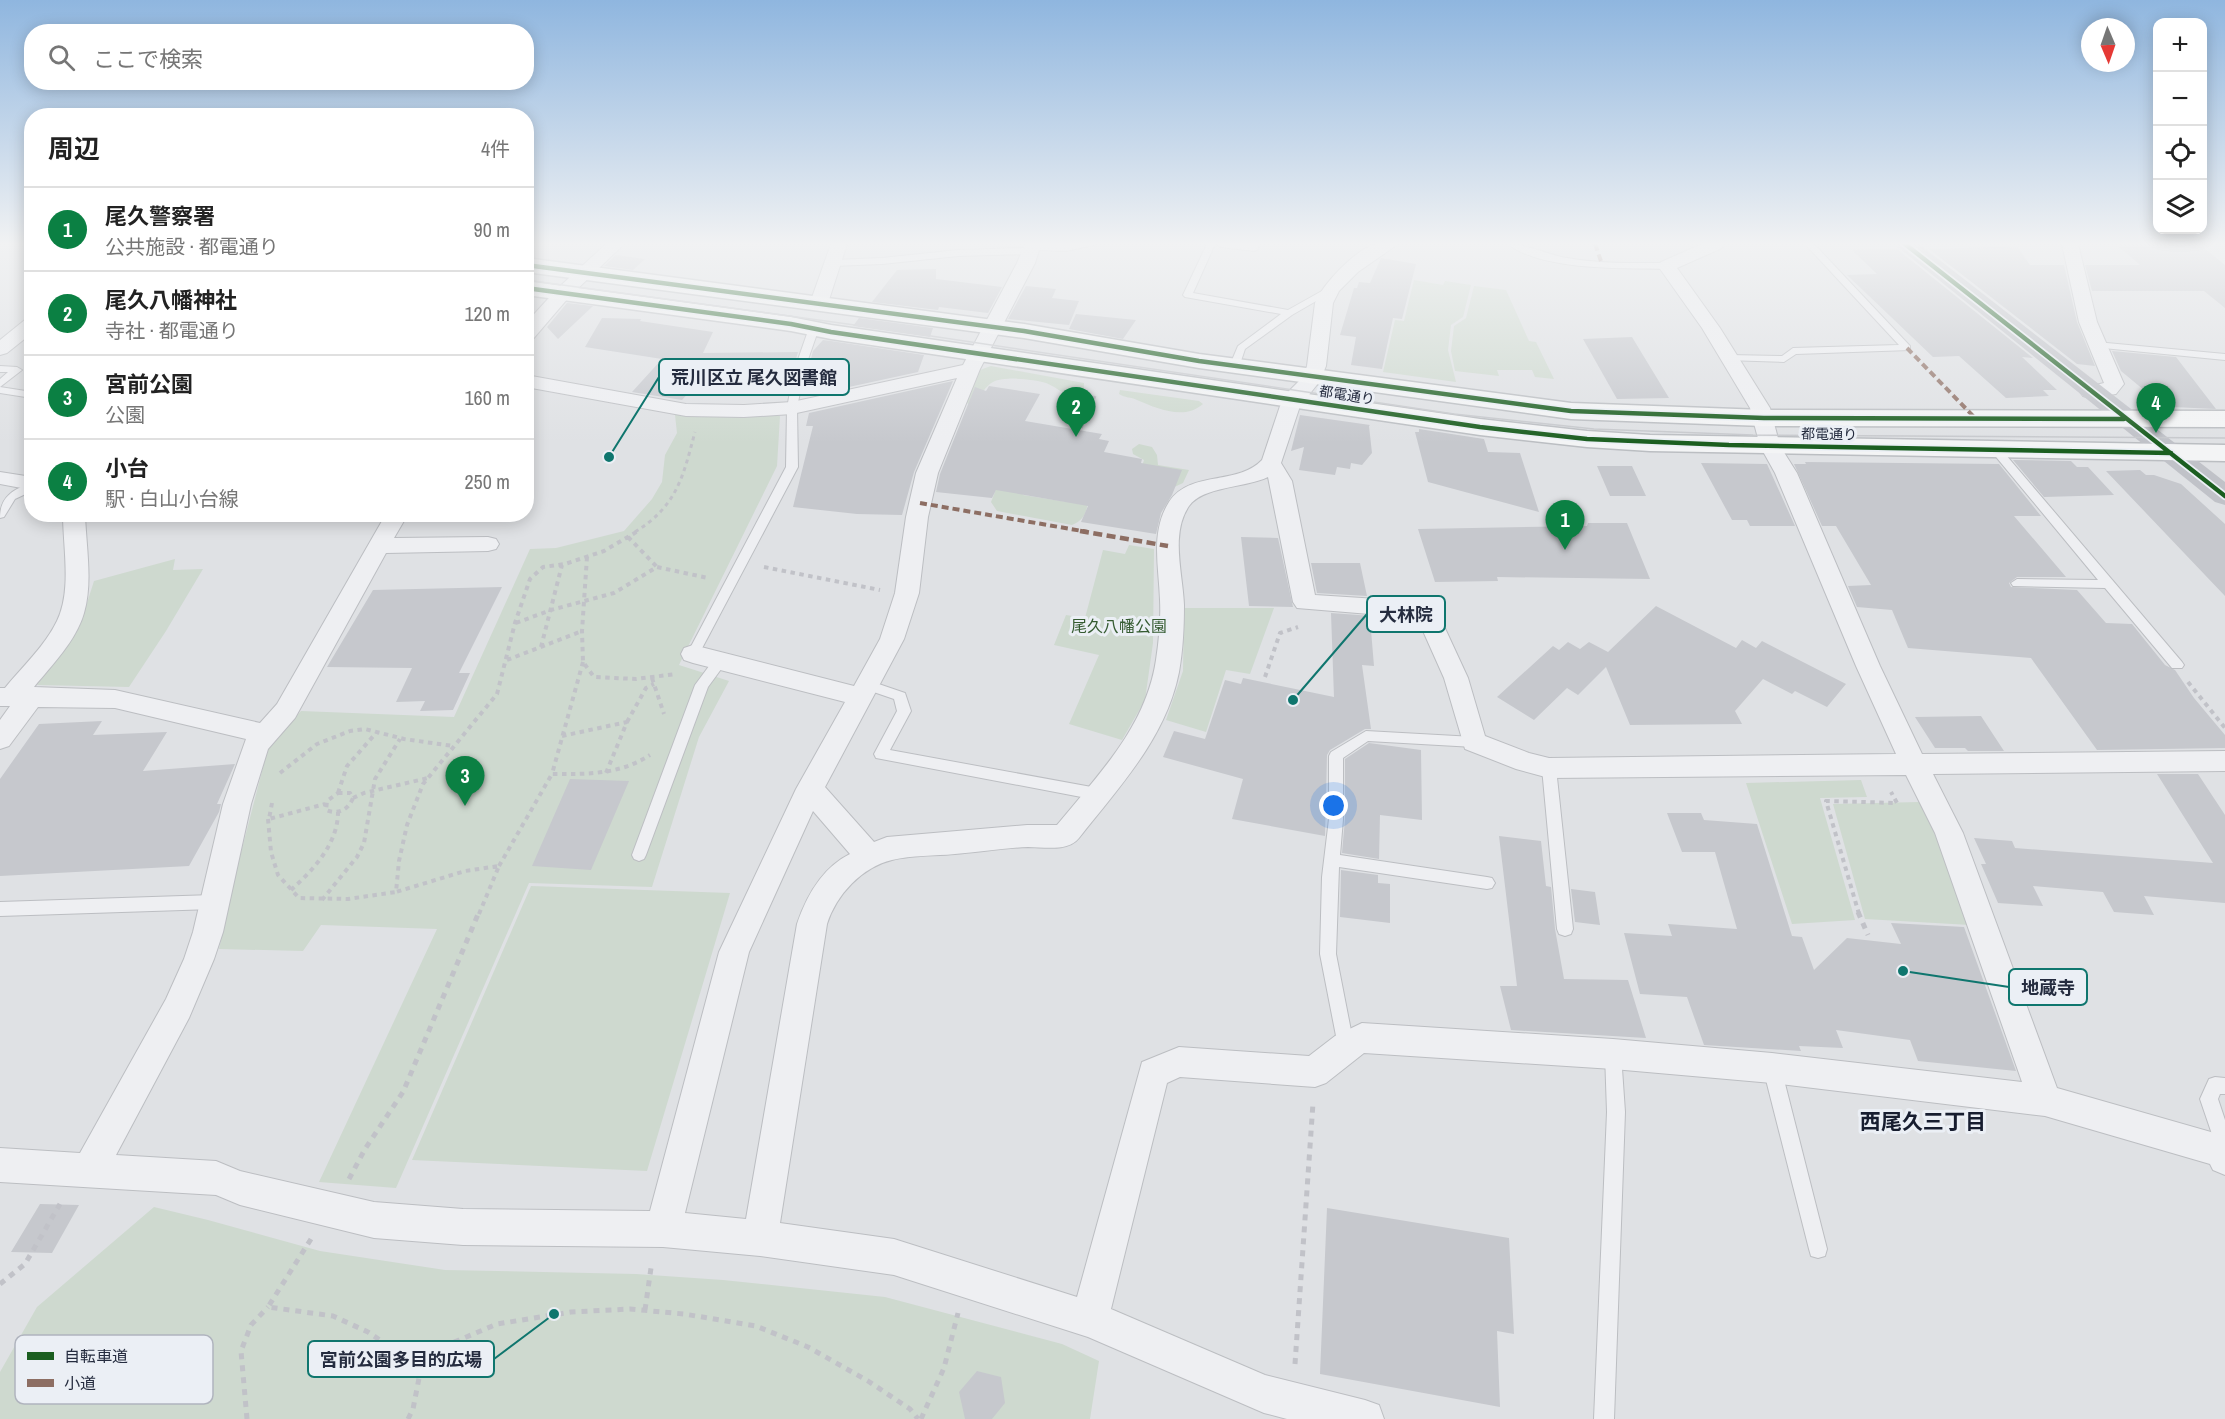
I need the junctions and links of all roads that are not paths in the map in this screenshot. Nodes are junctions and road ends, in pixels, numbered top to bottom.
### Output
1 (548, 310) edge
2 (686, 310) edge
3 (871, 310) edge
4 (1000, 310) edge
5 (1273, 310) edge
6 (1294, 310) edge
7 (1323, 310) edge
8 (1697, 310) edge
9 (1871, 310) edge
10 (1987, 310) edge
11 (2085, 310) edge
12 (1289, 313) junction
13 (534, 326) edge
14 (991, 327) junction
15 (814, 328) junction
16 (24, 330) edge
17 (2096, 345) junction
18 (0, 349) edge
19 (2225, 357) edge
20 (1729, 358) junction
21 (975, 361) junction
22 (1235, 365) junction
23 (0, 369) edge
24 (1314, 376) junction
25 (534, 382) edge
26 (0, 384) edge
27 (0, 390) edge
28 (2090, 392) junction
29 (24, 394) edge
30 (1293, 399) junction
31 (792, 408) junction
32 (1764, 418) junction
33 (2124, 419) junction
34 (2225, 419) edge
35 (1770, 446) junction
36 (1996, 450) junction
37 (2171, 453) junction
38 (2225, 453) edge
39 (1271, 463) junction
40 (0, 478) edge
41 (24, 483) edge
42 (24, 490) edge
43 (2225, 496) edge
44 (0, 513) edge
45 (74, 522) edge
46 (392, 522) edge
47 (488, 544) dead end
48 (379, 546) junction
49 (2017, 583) dead end
50 (2110, 584) junction
51 (693, 654) joint
52 (720, 661) junction
53 (2177, 664) road end
54 (864, 691) junction
55 (15, 696) edge
56 (266, 734) junction
57 (0, 739) edge
58 (1474, 742) junction
59 (2225, 760) edge
60 (1914, 764) junction
61 (1549, 768) junction
62 (810, 789) junction
63 (1097, 794) junction
64 (639, 855) dead end
65 (870, 857) junction
66 (1333, 860) junction
67 (1486, 883) dead end
68 (213, 902) junction
69 (0, 909) edge
70 (1565, 929) dead end
71 (1347, 1046) junction
72 (1613, 1054) junction
73 (1772, 1068) junction
74 (2225, 1086) edge
75 (2045, 1100) junction
76 (2223, 1154) edge
77 (0, 1165) edge
78 (90, 1169) junction
79 (663, 1229) junction
80 (760, 1238) junction
81 (1818, 1249) dead end
82 (1090, 1319) junction
83 (1365, 1419) edge
84 (1604, 1419) edge

1 - 13 street
2 - 15 main road, 都電通り
3 - 14 main road, 都電通り
4 - 14 street
5 - 12 lane
6 - 12 lane
7 - 24 street
8 - 20 street
9 - 20 lane
10 - 28 main road
11 - 17 street
12 - 22 lane
14 - 21 street
14 - 22 main road, 都電通り
15 - 21 main road, 都電通り
15 - 31 lane
16 - 18 street
17 - 19 lane
17 - 28 street
20 - 32 street
21 - 30 main road, 都電通り
21 - 31 street
21 - 54 street
22 - 24 main road, 都電通り
23 - 26 lane
24 - 30 street
24 - 32 main road, 都電通り
25 - 31 street
27 - 29 lane
28 - 33 main road
30 - 35 main road, 都電通り
30 - 39 street
31 - 51 lane
32 - 33 main road, 都電通り
32 - 35 street
33 - 34 main road, 都電通り
33 - 37 main road
35 - 36 main road, 都電通り
35 - 60 street
36 - 37 main road, 都電通り
36 - 50 lane
37 - 38 main road, 都電通り
37 - 43 main road
39 - 58 street
39 - 63 street
40 - 41 street
42 - 44 lane
45 - 55 street
46 - 48 street
47 - 48 street
48 - 56 street
49 - 50 lane
50 - 53 lane
51 - 52 street
52 - 54 street
52 - 64 lane
54 - 62 street
54 - 63 lane
55 - 56 street
55 - 57 street
56 - 68 street
58 - 61 street
58 - 66 lane
59 - 60 street
60 - 61 street
60 - 75 street
61 - 70 lane
62 - 65 street
62 - 79 street
63 - 65 street
65 - 80 street
66 - 67 lane
66 - 71 lane
68 - 69 lane
68 - 78 street
71 - 72 street
71 - 82 street
72 - 73 street
72 - 84 lane
73 - 75 street
73 - 81 lane
74 - 76 lane
75 - 76 street
77 - 78 street
78 - 79 street
79 - 80 street
80 - 82 street
82 - 83 street

